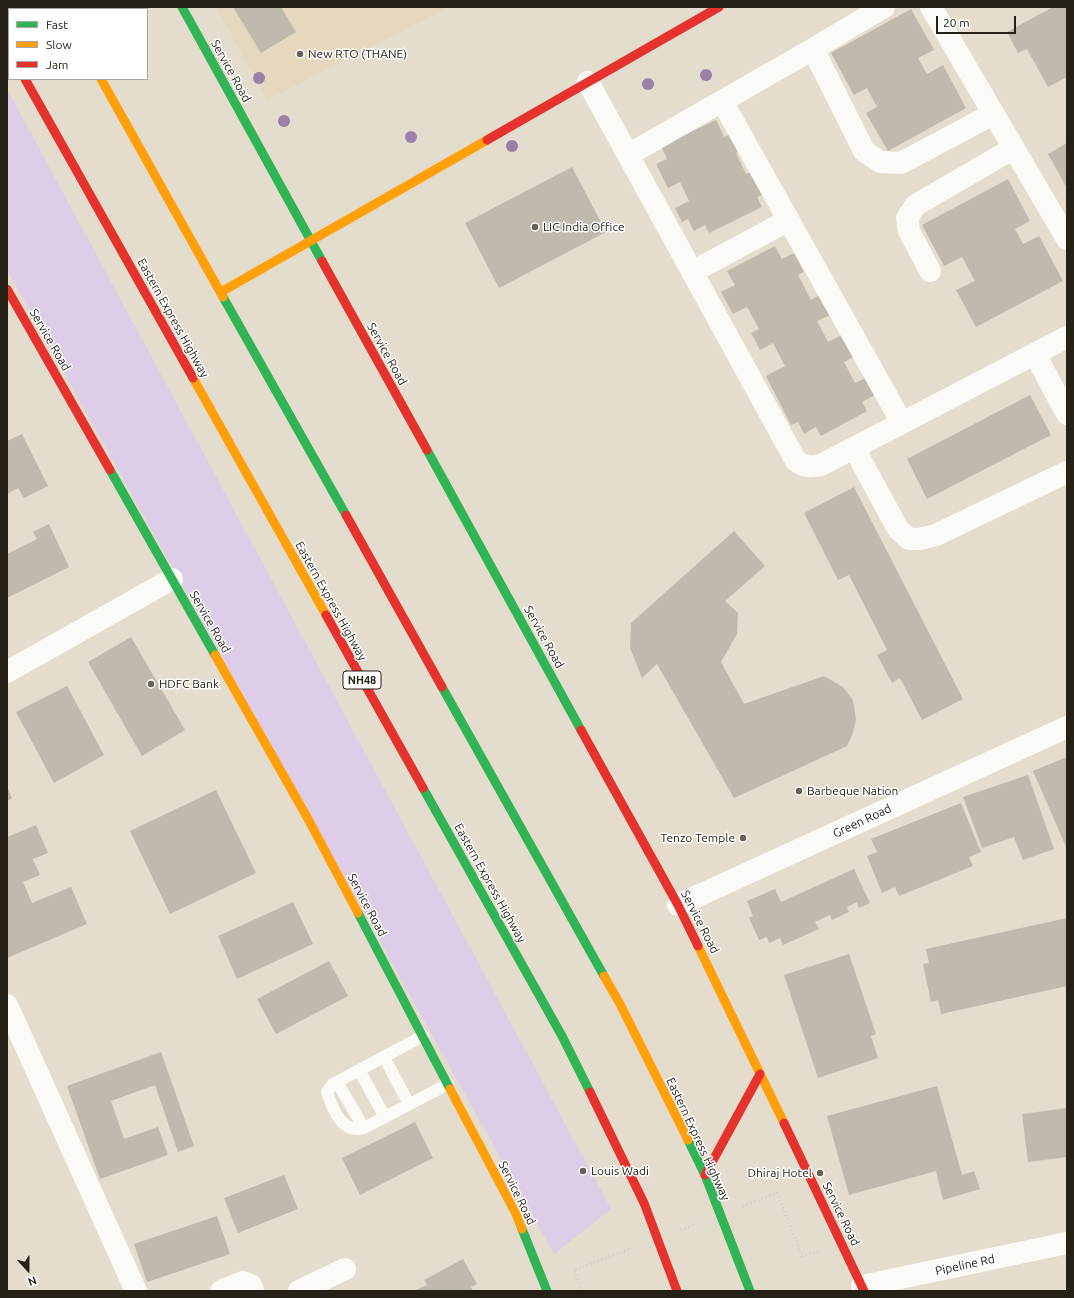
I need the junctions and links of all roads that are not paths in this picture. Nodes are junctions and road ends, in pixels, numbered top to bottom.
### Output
1 (182, 7) edge
2 (884, 7) edge
3 (931, 7) edge
4 (715, 8) edge
5 (813, 49) junction
6 (26, 80) edge
7 (102, 80) edge
8 (588, 82) junction
9 (722, 101) junction
10 (994, 114) junction
11 (1014, 148) junction
12 (628, 155) junction
13 (789, 220) junction
14 (1067, 239) edge
15 (311, 240) junction
16 (930, 271) dead end
17 (692, 272) junction
18 (7, 289) edge
19 (221, 292) junction
20 (1067, 337) edge
21 (1035, 354) junction
22 (1067, 414) edge
23 (902, 423) junction
24 (854, 448) junction
25 (1067, 472) edge
26 (172, 579) junction
27 (7, 672) edge
28 (1067, 727) edge
29 (678, 905) junction
30 (7, 1005) edge
31 (423, 1036) junction
32 (384, 1057) junction
33 (359, 1070) junction
34 (760, 1074) junction
35 (337, 1082) junction
36 (448, 1084) junction
37 (409, 1104) junction
38 (385, 1117) junction
39 (364, 1128) junction
40 (705, 1176) junction
41 (1067, 1243) edge
42 (345, 1269) dead end
43 (863, 1288) edge
44 (136, 1291) edge
45 (221, 1291) edge
46 (253, 1291) edge
47 (299, 1291) edge
48 (547, 1291) edge
49 (677, 1291) edge
50 (750, 1291) edge

1 - 15 main road, Service Road
2 - 5 street
3 - 10 street
4 - 8 main road
5 - 9 street
5 - 10 street
6 - 49 main road, Eastern Express Highway / NH48
7 - 19 main road, Eastern Express Highway
8 - 12 street
8 - 15 main road
9 - 12 street
9 - 13 street
10 - 11 street
11 - 14 street
11 - 16 street
12 - 17 street
13 - 17 street
13 - 23 street
15 - 19 main road
15 - 29 main road, Service Road
17 - 24 street
18 - 26 main road, Service Road
19 - 40 main road, Eastern Express Highway
20 - 21 street
21 - 22 street
21 - 23 street
23 - 24 street
24 - 25 street
26 - 27 street
26 - 31 main road, Service Road
28 - 29 street, Green Road
29 - 34 main road, Service Road
30 - 44 street
31 - 32 lane
31 - 36 main road, Service Road
32 - 33 lane
32 - 37 lane
33 - 35 lane
33 - 38 lane
34 - 40 main road
34 - 43 main road, Service Road
35 - 39 lane
35 - 39 lane
36 - 37 lane
36 - 48 main road, Service Road
37 - 38 lane
38 - 39 lane
40 - 50 main road, Eastern Express Highway
41 - 43 street, Pipeline Rd
42 - 47 street
45 - 46 street

